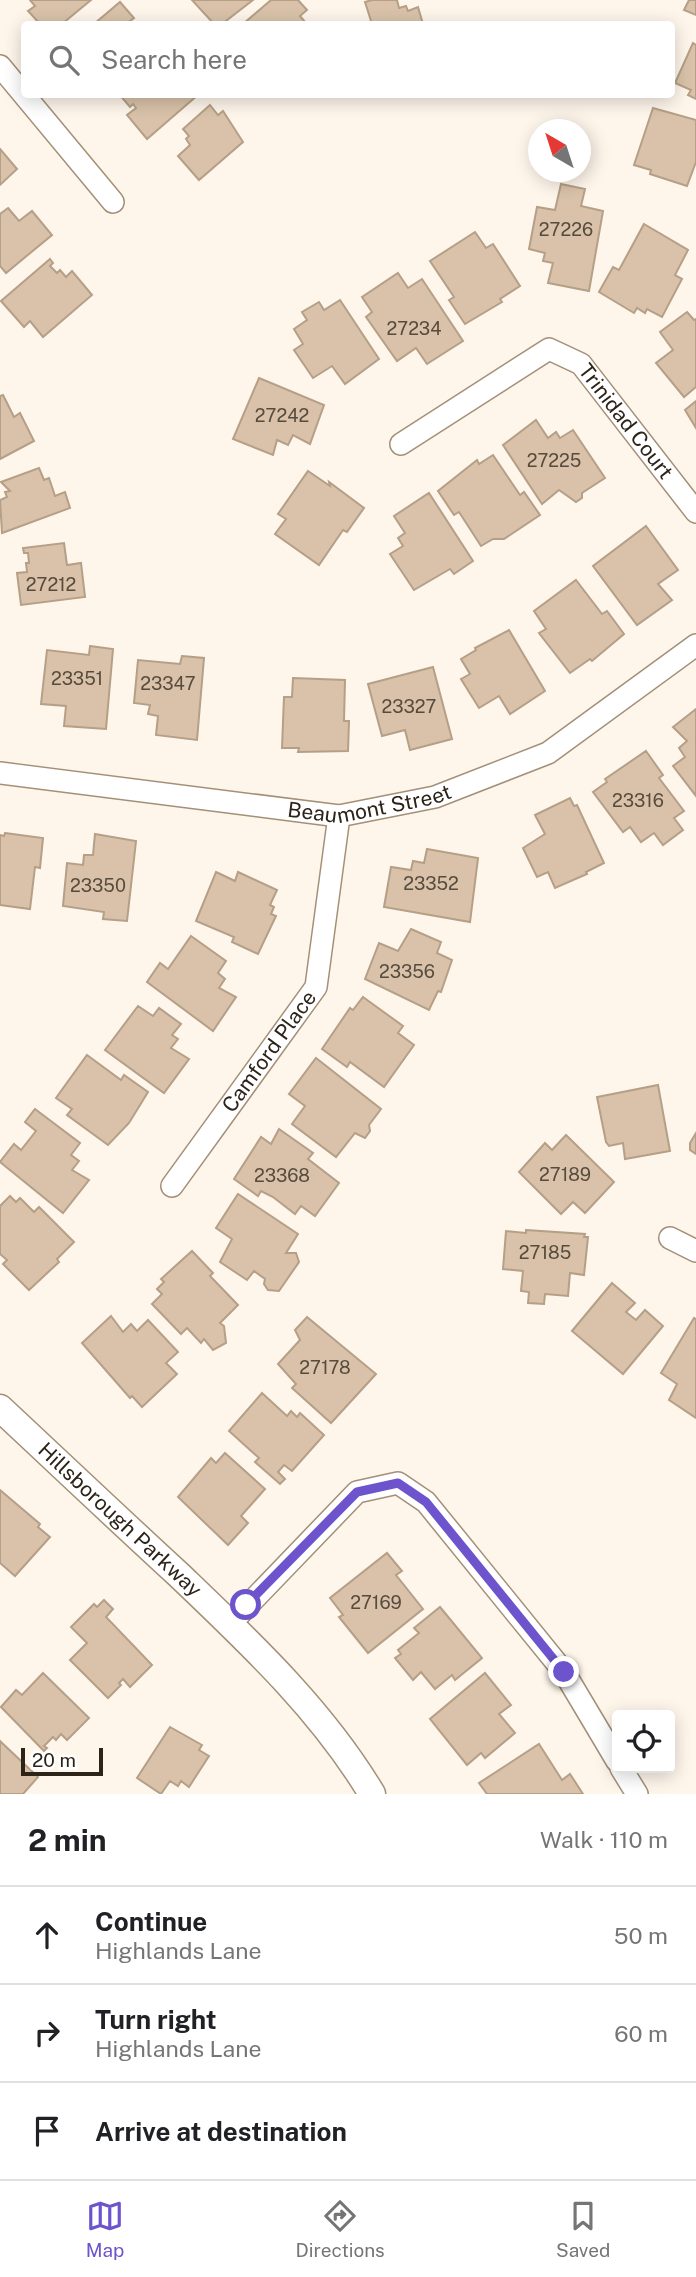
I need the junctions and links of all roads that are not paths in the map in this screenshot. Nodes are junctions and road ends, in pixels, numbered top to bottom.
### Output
1 (0, 66) edge
2 (21, 91) edge
3 (27, 98) edge
4 (113, 202) dead end
5 (401, 444) dead end
6 (696, 512) edge
7 (696, 645) edge
8 (0, 773) edge
9 (339, 816) junction
10 (172, 1186) dead end
11 (670, 1238) dead end
12 (696, 1251) edge
13 (0, 1408) edge
14 (230, 1624) junction
15 (612, 1753) edge
16 (624, 1773) edge
17 (372, 1794) edge
18 (637, 1794) edge

1 - 2 street
3 - 4 street
5 - 6 street, Trinidad Court
7 - 9 street, Beaumont Street
8 - 9 street, Beaumont Street
9 - 10 street, Camford Place
11 - 12 street
13 - 14 street, Hillsborough Parkway
14 - 15 street
14 - 17 street, Hillsborough Parkway
16 - 18 street

